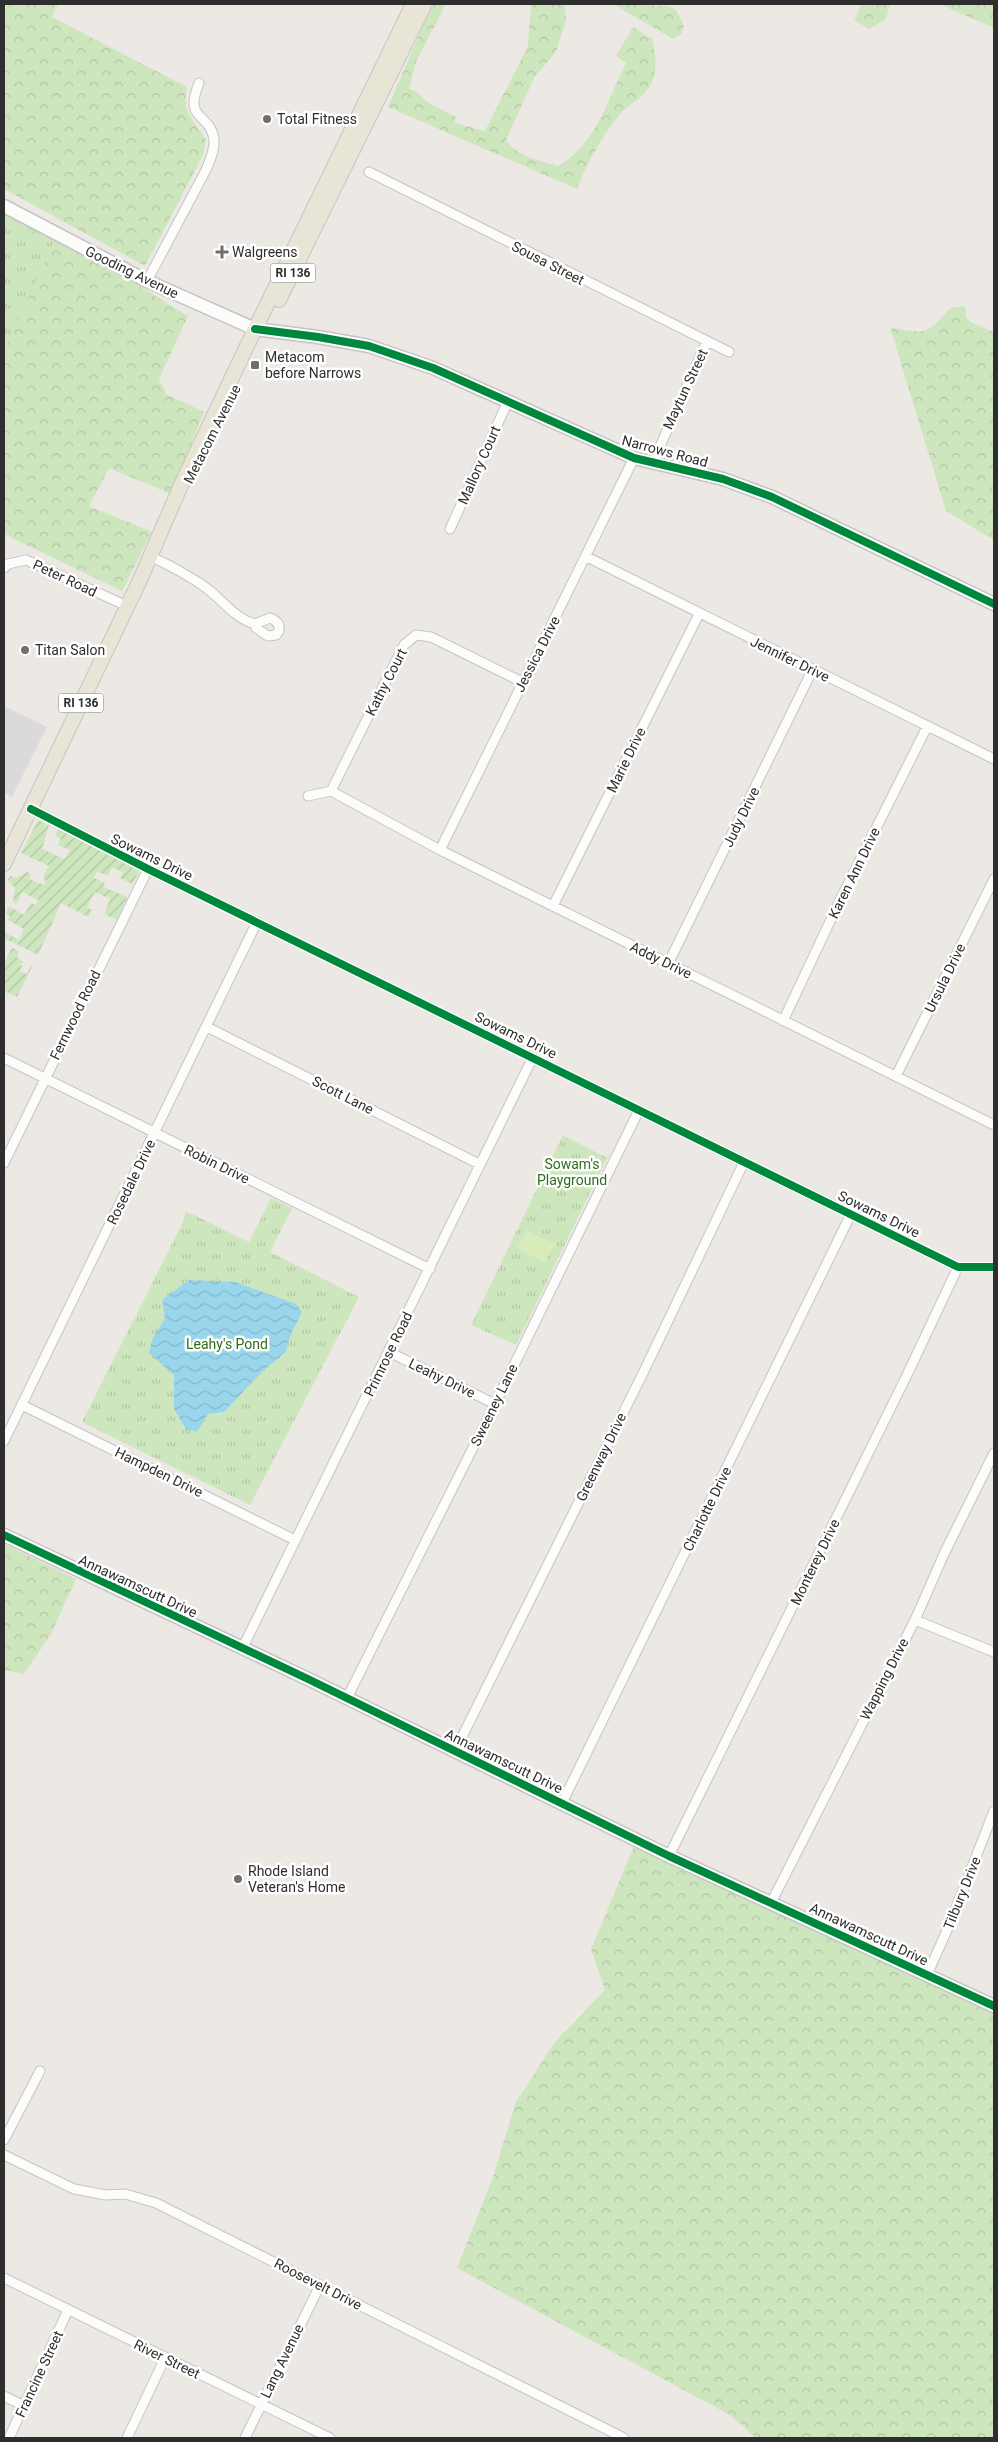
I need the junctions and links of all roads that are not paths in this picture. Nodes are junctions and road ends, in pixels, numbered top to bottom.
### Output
1 (413, 4) edge
2 (425, 4) edge
3 (200, 83) dead end
4 (369, 172) dead end
5 (4, 206) edge
6 (147, 282) junction
7 (260, 329) junction
8 (706, 343) junction
9 (729, 352) dead end
10 (508, 401) junction
11 (634, 458) junction
12 (653, 462) junction
13 (450, 529) dead end
14 (150, 556) junction
15 (587, 557) junction
16 (4, 568) edge
17 (994, 604) edge
18 (127, 606) junction
19 (699, 614) junction
20 (255, 624) dead end
21 (812, 670) junction
22 (522, 682) junction
23 (927, 727) junction
24 (994, 759) edge
25 (331, 791) junction
26 (308, 796) dead end
27 (31, 809) junction
28 (440, 850) junction
29 (4, 864) edge
30 (148, 868) junction
31 (994, 879) edge
32 (553, 906) junction
33 (257, 922) junction
34 (668, 964) junction
35 (783, 1021) junction
36 (206, 1027) junction
37 (533, 1057) junction
38 (4, 1058) edge
39 (896, 1076) junction
40 (45, 1078) junction
41 (639, 1110) junction
42 (994, 1125) edge
43 (155, 1133) junction
44 (4, 1162) edge
45 (744, 1162) junction
46 (479, 1164) junction
47 (851, 1214) junction
48 (958, 1267) junction
49 (994, 1267) edge
50 (430, 1269) junction
51 (389, 1352) junction
52 (495, 1404) junction
53 (22, 1405) junction
54 (4, 1442) edge
55 (994, 1453) edge
56 (4, 1535) edge
57 (295, 1540) junction
58 (915, 1620) junction
59 (242, 1649) junction
60 (994, 1652) edge
61 (346, 1698) junction
62 (455, 1750) junction
63 (562, 1803) junction
64 (994, 1811) edge
65 (669, 1856) junction
66 (771, 1903) junction
67 (927, 1974) junction
68 (994, 2006) edge
69 (40, 2071) dead end
70 (4, 2140) edge
71 (4, 2156) edge
72 (4, 2278) edge
73 (320, 2285) junction
74 (68, 2310) junction
75 (165, 2358) junction
76 (4, 2396) edge
77 (261, 2405) junction
78 (24, 2406) junction
79 (9, 2438) edge
80 (127, 2438) edge
81 (245, 2438) edge
82 (330, 2438) edge
83 (624, 2438) edge

1 - 7 main road, Metacom Avenue / RI 136
2 - 7 main road, Metacom Avenue / RI 136
3 - 6 street
4 - 8 street, Sousa Street
5 - 6 street, Gooding Avenue
6 - 7 street, Gooding Avenue
7 - 10 street, Narrows Road
7 - 14 main road, Metacom Avenue / RI 136
8 - 9 street, Sousa Street
8 - 12 street, Maytun Street
10 - 11 street, Narrows Road
10 - 13 street, Mallory Court
11 - 12 street, Narrows Road
11 - 15 street, Jessica Drive
12 - 17 street, Narrows Road
14 - 18 main road, Metacom Avenue / RI 136
14 - 20 street
15 - 19 street, Jennifer Drive
15 - 22 street, Jessica Drive
16 - 18 street, Peter Road
18 - 27 main road, Metacom Avenue / RI 136
19 - 21 street, Jennifer Drive
19 - 32 street, Marie Drive
21 - 23 street, Jennifer Drive
21 - 34 street, Judy Drive
22 - 25 street, Kathy Court
22 - 28 street, Jessica Drive
23 - 24 street, Jennifer Drive
23 - 35 street, Karen Ann Drive
25 - 26 street
25 - 28 street, Addy Drive
27 - 29 main road, Metacom Avenue / RI 136
27 - 30 street, Sowams Drive
28 - 32 street, Addy Drive
30 - 33 street, Sowams Drive
30 - 40 street, Fernwood Road
31 - 39 street, Ursula Drive
32 - 34 street, Addy Drive
33 - 36 street, Rosedale Drive
33 - 37 street, Sowams Drive
34 - 35 street, Addy Drive
35 - 39 street, Addy Drive
36 - 43 street, Rosedale Drive
36 - 46 street, Scott Lane
37 - 41 street, Sowams Drive
37 - 46 street, Primrose Road
38 - 40 street, Robin Drive
39 - 42 street, Addy Drive
40 - 43 street, Robin Drive
40 - 44 street, Fernwood Road
41 - 45 street, Sowams Drive
41 - 52 street, Sweeney Lane
43 - 50 street, Robin Drive
43 - 53 street, Rosedale Drive
45 - 47 street, Sowams Drive
45 - 62 street, Greenway Drive
46 - 50 street, Primrose Road
47 - 48 street, Sowams Drive
47 - 63 street, Charlotte Drive
48 - 49 street, Sowams Drive
48 - 65 street, Monterey Drive
50 - 51 street, Primrose Road
51 - 52 street, Leahy Drive
51 - 57 street, Primrose Road
52 - 61 street, Sweeney Lane
53 - 54 street, Rosedale Drive
53 - 57 street, Hampden Drive
55 - 58 street, Wapping Drive
56 - 59 street, Annawamscutt Drive
57 - 59 street, Primrose Road
58 - 60 street
58 - 66 street, Wapping Drive
59 - 61 street, Annawamscutt Drive
61 - 62 street, Annawamscutt Drive
62 - 63 street, Annawamscutt Drive
63 - 65 street, Annawamscutt Drive
64 - 67 street, Tilbury Drive
65 - 66 street, Annawamscutt Drive
66 - 67 street, Annawamscutt Drive
67 - 68 street, Annawamscutt Drive
69 - 70 street
71 - 73 street, Roosevelt Drive
72 - 74 street, River Street
73 - 77 street, Lang Avenue
73 - 83 street, Roosevelt Drive
74 - 75 street, River Street
74 - 78 street, Francine Street
75 - 77 street, River Street
75 - 80 street
76 - 78 street
77 - 81 street, Lang Avenue
77 - 82 street, River Street
78 - 79 street, Francine Street

